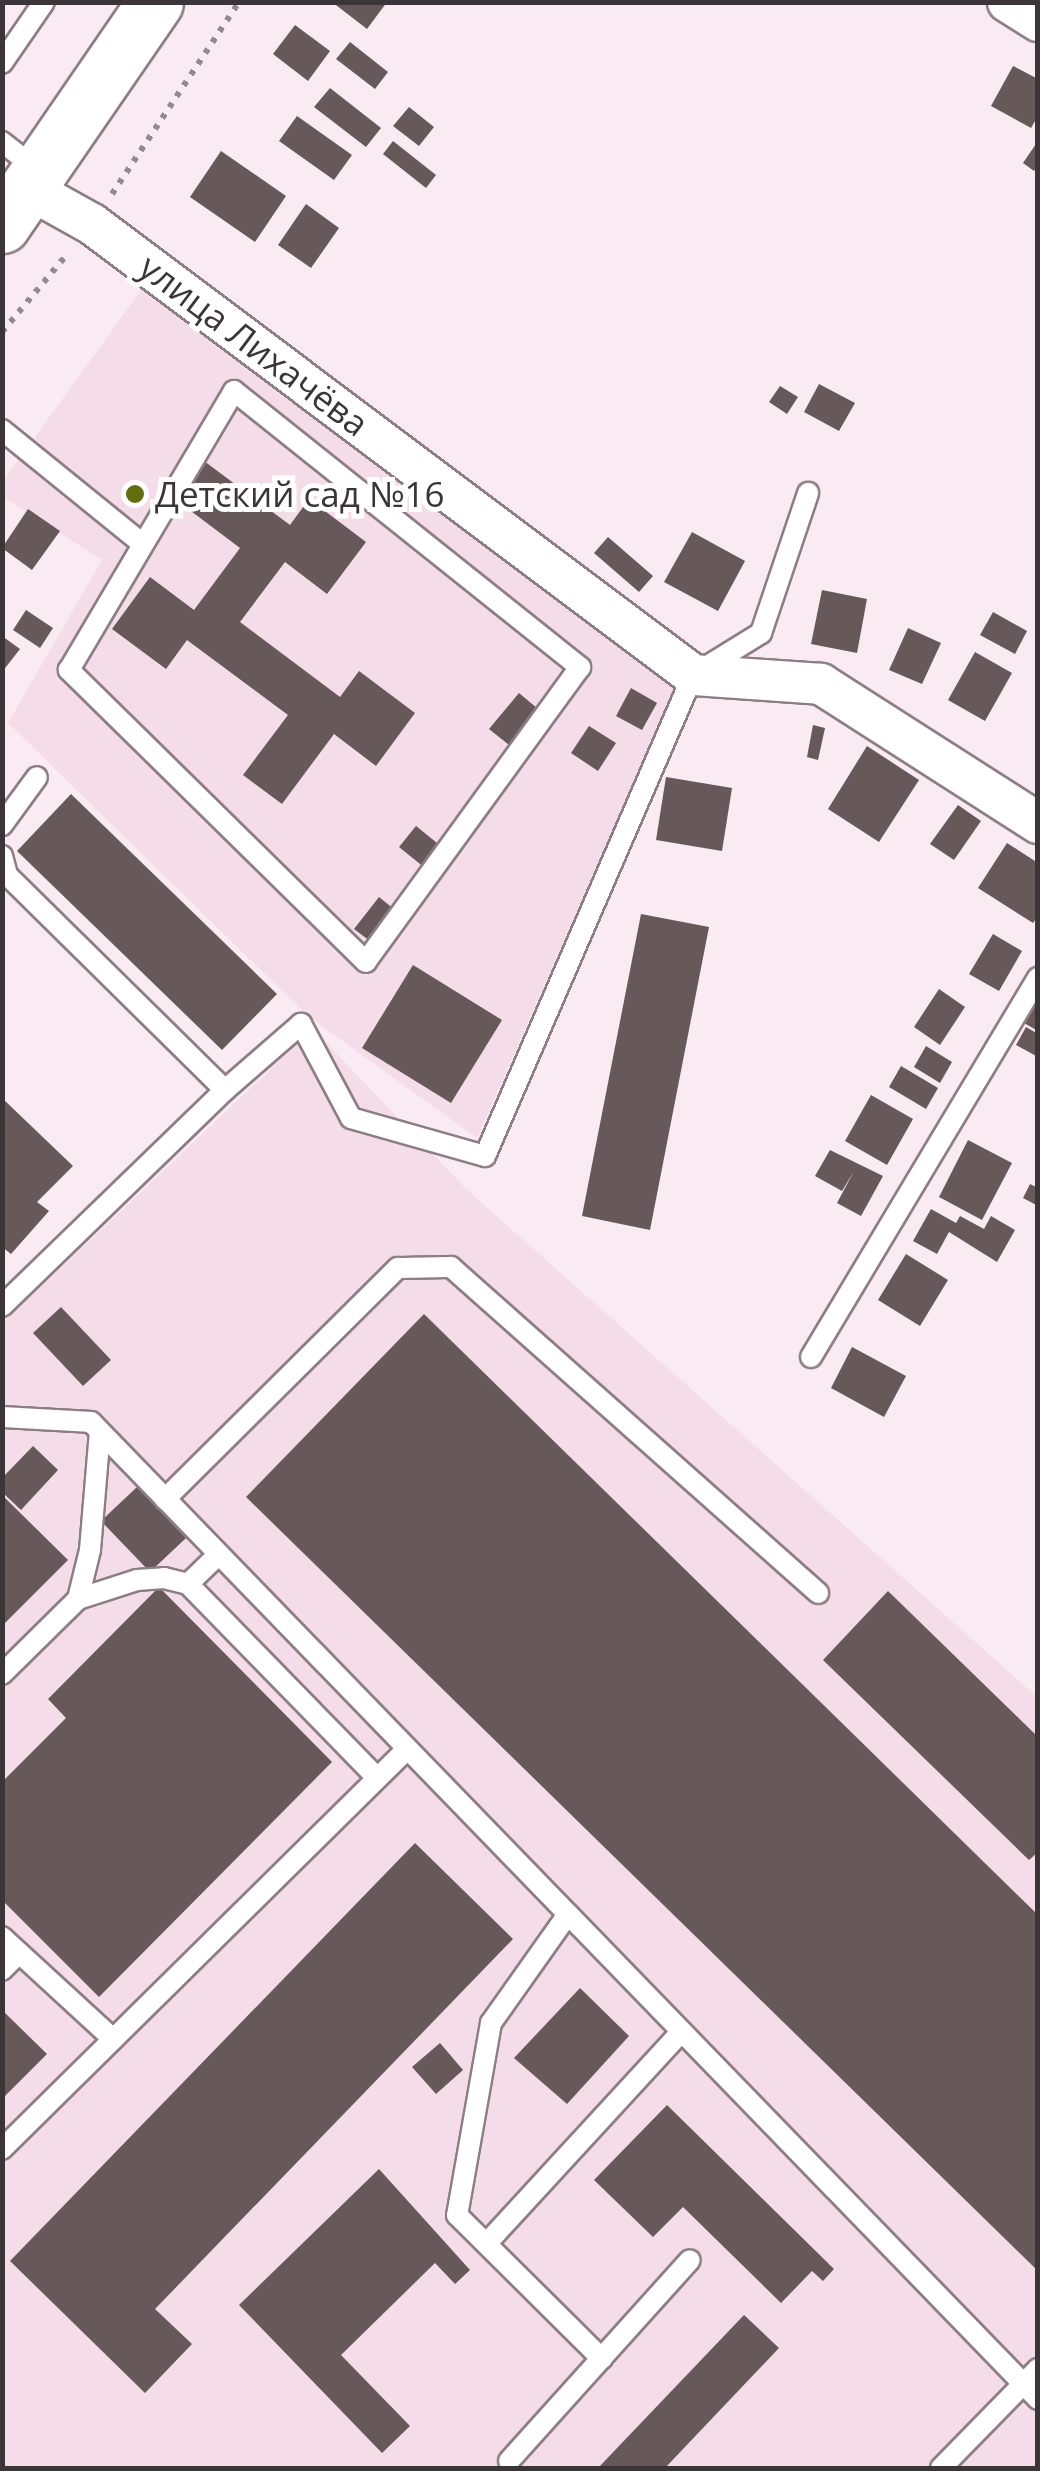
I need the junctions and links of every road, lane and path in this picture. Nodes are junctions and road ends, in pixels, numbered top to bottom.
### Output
1 (44, 2) edge
2 (155, 2) edge
3 (239, 2) edge
4 (1008, 2) edge
5 (1038, 21) edge
6 (2, 63) edge
7 (19, 182) edge
8 (92, 224) junction
9 (2, 332) edge
10 (2, 430) edge
11 (808, 492) dead end
12 (143, 544) junction
13 (693, 676) junction
14 (38, 777) dead end
15 (1038, 823) edge
16 (2, 825) edge
17 (4, 870) edge
18 (1038, 978) edge
19 (225, 1090) junction
20 (2, 1306) edge
21 (811, 1357) dead end
22 (2, 1417) edge
23 (100, 1432) junction
24 (165, 1499) junction
25 (218, 1555) junction
26 (188, 1584) junction
27 (818, 1593) dead end
28 (78, 1600) junction
29 (2, 1674) edge
30 (405, 1750) junction
31 (377, 1778) junction
32 (566, 1917) junction
33 (2, 1937) edge
34 (19, 1953) junction
35 (2, 1970) edge
36 (679, 2034) junction
37 (113, 2040) junction
38 (2, 2149) edge
39 (487, 2243) junction
40 (690, 2260) dead end
41 (602, 2358) junction
42 (1032, 2384) edge
43 (509, 2462) dead end
44 (942, 2468) edge

1 - 6 lane
2 - 7 main road
3 - 8 path
4 - 5 street
7 - 8 street, улица Лихачёва
8 - 9 path
8 - 13 street, улица Лихачёва
10 - 12 lane
11 - 13 lane
12 - 12 lane
13 - 15 street
13 - 19 lane
14 - 16 lane
17 - 19 lane
18 - 21 lane
19 - 20 lane
22 - 23 lane
23 - 24 lane
23 - 28 lane
24 - 25 lane
24 - 27 lane
25 - 26 lane
25 - 30 lane
26 - 28 lane
26 - 31 lane
28 - 29 lane
30 - 31 lane
30 - 32 lane
31 - 37 lane
32 - 36 lane
32 - 39 lane
33 - 34 lane
34 - 35 lane
34 - 37 lane
36 - 39 lane
36 - 42 lane
37 - 38 lane
39 - 41 lane
40 - 41 lane
41 - 43 lane
42 - 44 lane

